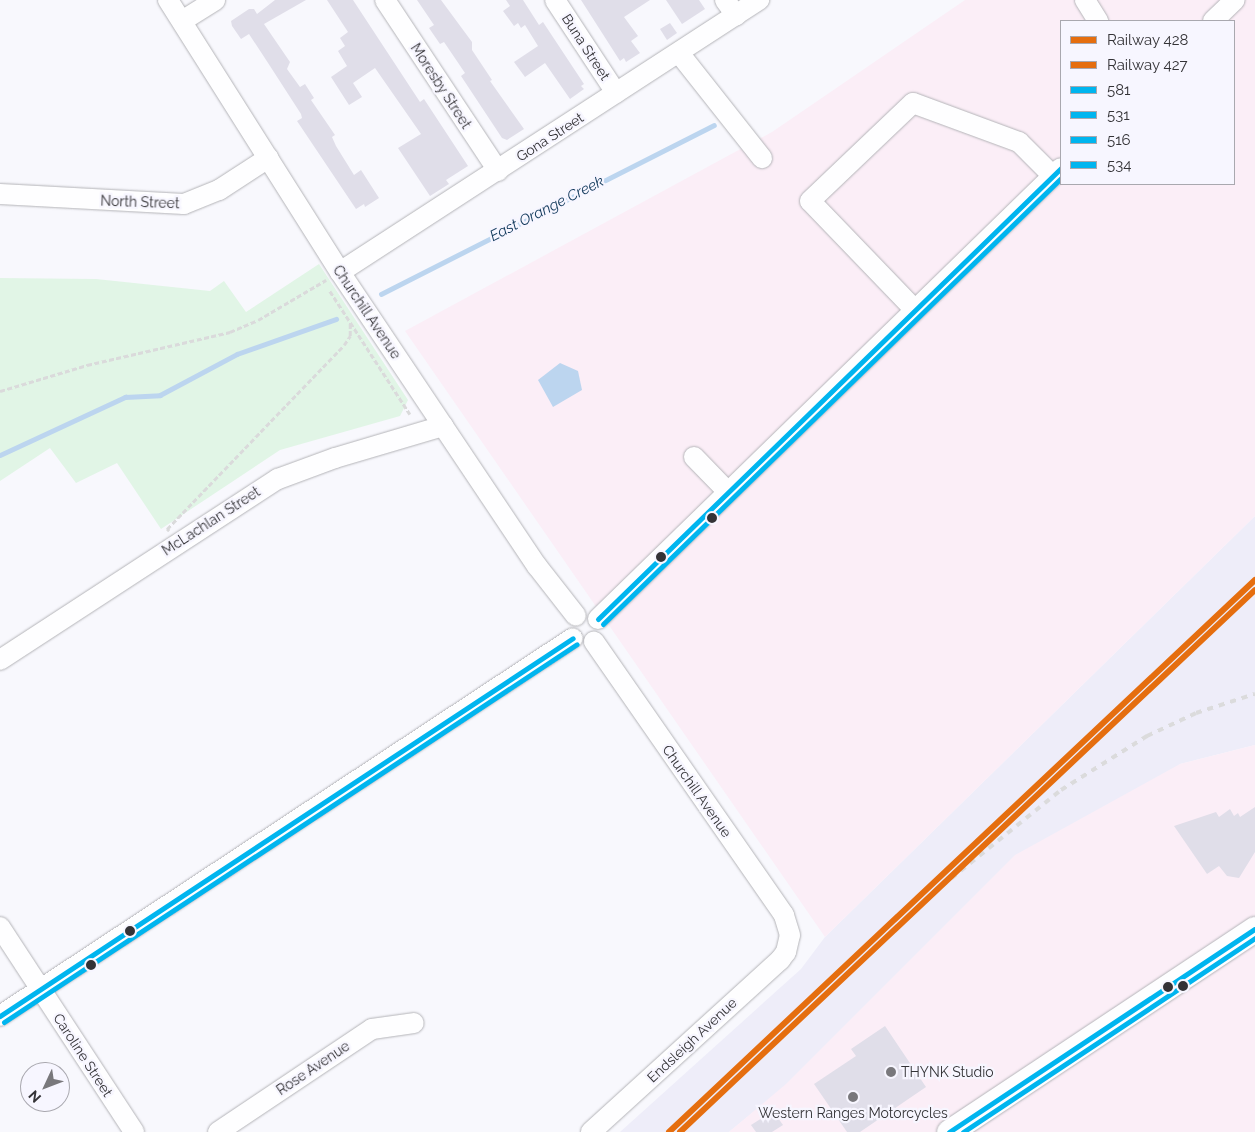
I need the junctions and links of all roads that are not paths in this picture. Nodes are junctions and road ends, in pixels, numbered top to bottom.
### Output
1 (168, 0) edge
2 (215, 0) edge
3 (385, 0) edge
4 (555, 0) edge
5 (759, 0) edge
6 (1085, 0) edge
7 (1235, 0) edge
8 (730, 8) edge
9 (1097, 20) edge
10 (1214, 20) edge
11 (182, 22) junction
12 (679, 53) junction
13 (616, 93) junction
14 (268, 158) junction
15 (762, 158) dead end
16 (498, 171) junction
17 (1057, 172) edge
18 (0, 194) edge
19 (332, 276) junction
20 (915, 310) junction
21 (443, 426) junction
22 (694, 457) dead end
23 (728, 492) junction
24 (576, 616) junction
25 (598, 619) junction
26 (573, 638) junction
27 (594, 642) junction
28 (0, 660) edge
29 (0, 927) edge
30 (1255, 929) edge
31 (789, 944) joint
32 (40, 989) junction
33 (0, 1016) edge
34 (414, 1024) dead end
35 (134, 1132) edge
36 (218, 1132) edge
37 (591, 1132) edge
38 (949, 1132) edge

1 - 11 street, Churchill Avenue
2 - 11 street
3 - 16 street, Moresby Street
4 - 13 street, Buna Street
5 - 8 street, Gona Street
6 - 9 street
7 - 10 street
8 - 12 street, Gona Street
11 - 14 street, Churchill Avenue
12 - 13 street, Gona Street
12 - 15 street
13 - 16 street, Gona Street
14 - 18 street, North Street
14 - 19 street, Churchill Avenue
16 - 19 street, Gona Street
17 - 20 street
17 - 20 street
19 - 21 street, Churchill Avenue
20 - 23 street
21 - 24 street, Churchill Avenue
21 - 28 street, McLachlan Street
22 - 23 street
23 - 25 street
24 - 25 street
24 - 26 street
25 - 27 street
26 - 27 street
26 - 32 street
27 - 31 street, Churchill Avenue
29 - 32 street, Caroline Street
30 - 38 main road
31 - 37 street, Endsleigh Avenue
32 - 33 street
32 - 35 street, Caroline Street
34 - 36 street, Rose Avenue

